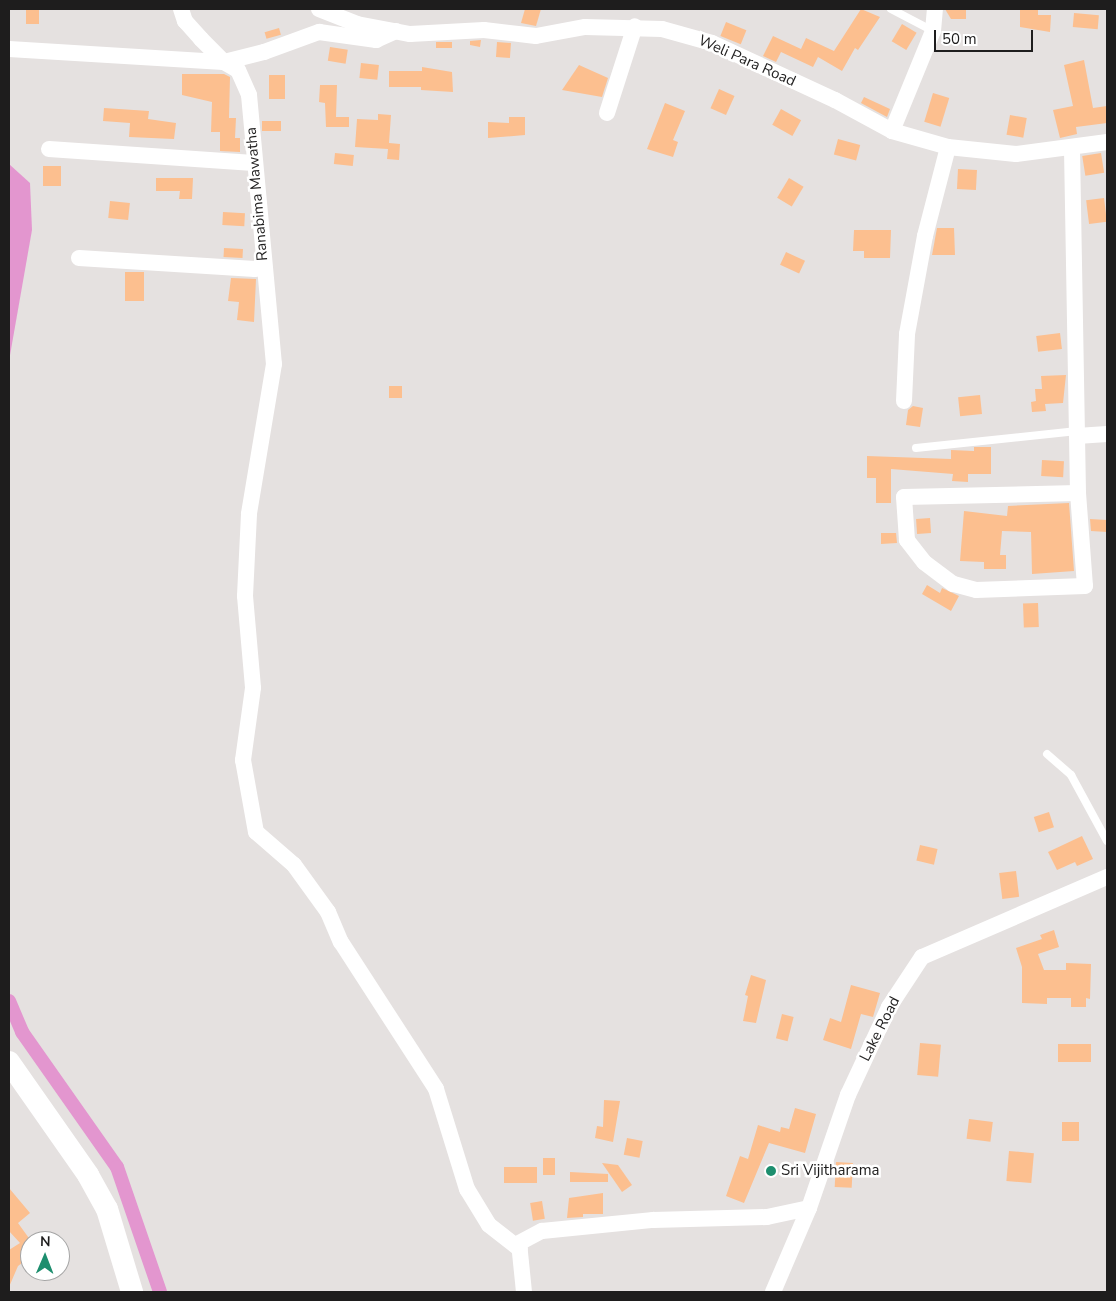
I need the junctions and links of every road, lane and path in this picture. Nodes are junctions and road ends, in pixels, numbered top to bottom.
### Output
1 (181, 9) edge
2 (319, 9) edge
3 (891, 9) edge
4 (935, 9) edge
5 (635, 26) junction
6 (933, 31) junction
7 (396, 32) junction
8 (9, 49) edge
9 (224, 62) junction
10 (607, 113) dead end
11 (892, 131) junction
12 (1107, 142) edge
13 (948, 147) junction
14 (49, 149) dead end
15 (1072, 149) junction
16 (254, 163) junction
17 (80, 258) dead end
18 (264, 265) junction
19 (904, 401) dead end
20 (1077, 433) junction
21 (1107, 434) edge
22 (916, 448) dead end
23 (1078, 493) junction
24 (1047, 754) dead end
25 (1107, 842) edge
26 (1107, 877) edge
27 (9, 1062) edge
28 (809, 1208) junction
29 (520, 1249) junction
30 (132, 1292) edge
31 (524, 1292) edge
32 (773, 1292) edge

1 - 9 street, Ranabima Mawatha
2 - 7 street, Weli Para Road
3 - 6 lane
4 - 6 street
5 - 7 street, Weli Para Road
5 - 10 street
5 - 11 street, Weli Para Road
6 - 11 street
7 - 9 street
8 - 9 street
9 - 16 street, Ranabima Mawatha
11 - 13 street, Weli Para Road
12 - 15 street, Weli Para Road
13 - 15 street, Weli Para Road
13 - 19 street
14 - 16 street
15 - 20 street
16 - 18 street, Ranabima Mawatha
17 - 18 street
18 - 29 street, Ranabima Mawatha
20 - 21 street
20 - 22 lane
20 - 23 street
23 - 23 street
24 - 25 lane
26 - 28 street, Lake Road
27 - 30 main road
28 - 29 street
28 - 32 street, Lake Road
29 - 31 street

